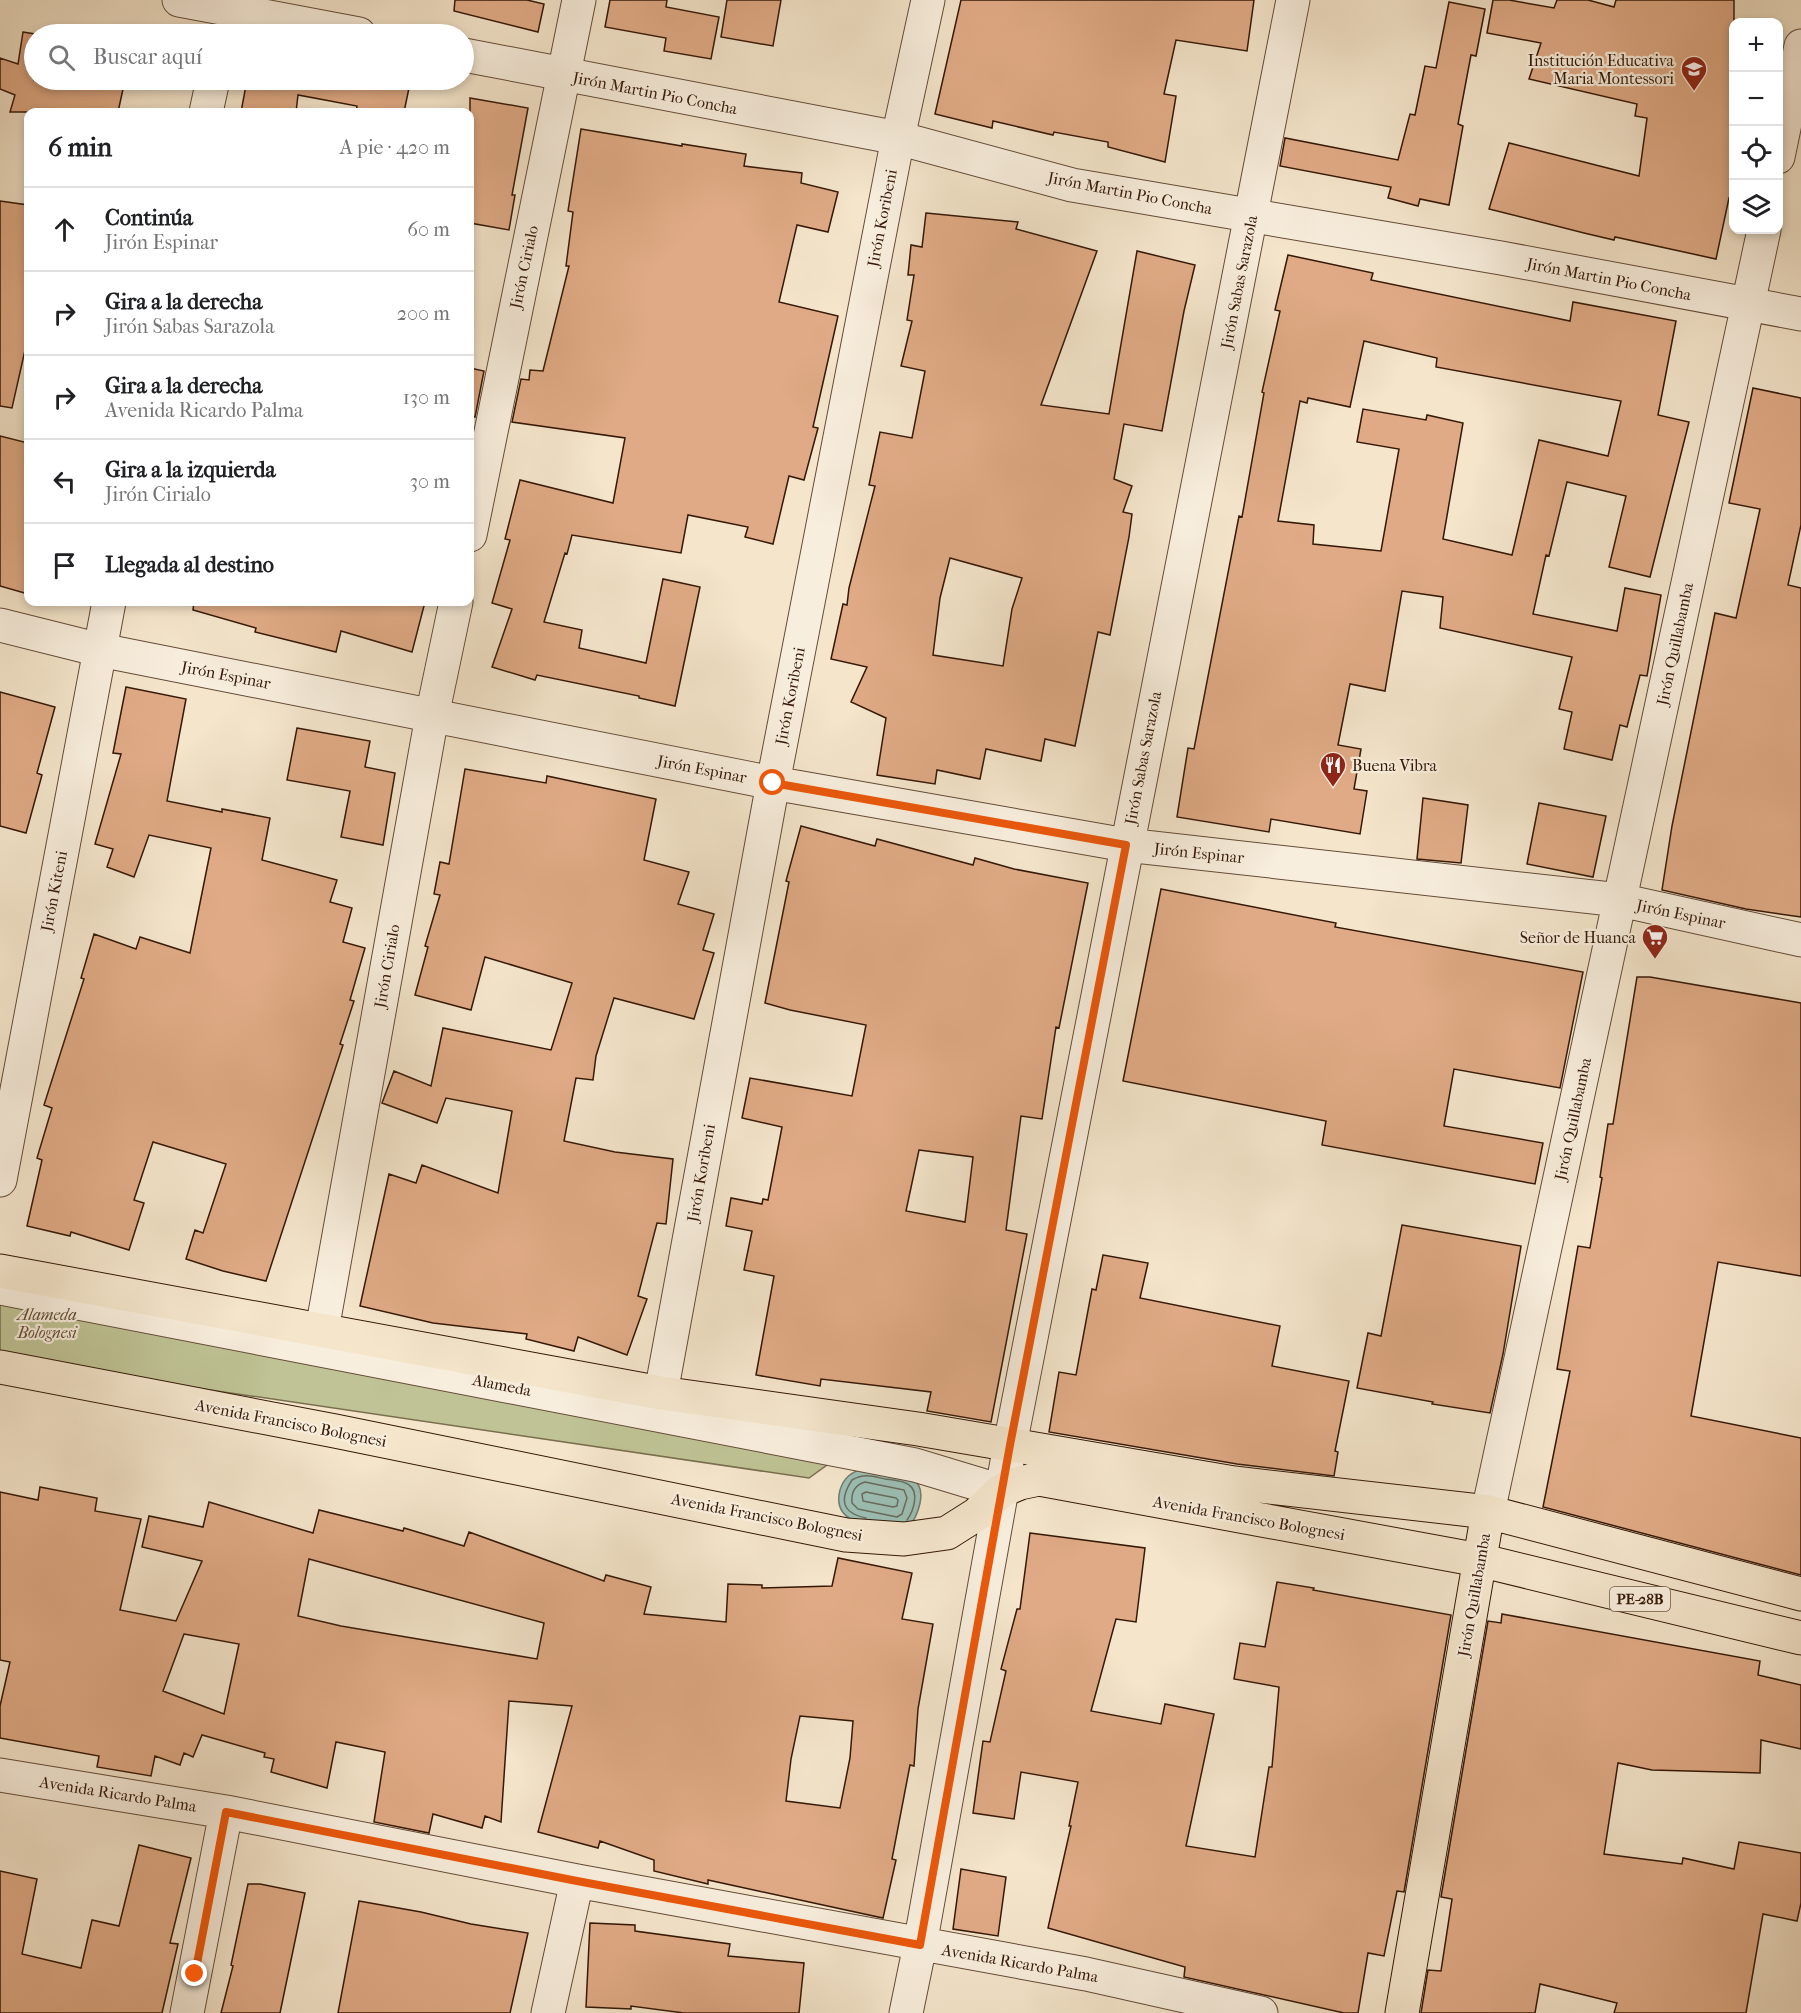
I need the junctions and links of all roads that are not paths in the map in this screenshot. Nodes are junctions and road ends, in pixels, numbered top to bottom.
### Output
1 (179, 0) edge
2 (579, 0) edge
3 (927, 0) edge
4 (1293, 0) edge
5 (226, 14) edge
6 (292, 24) edge
7 (1801, 46) edge
8 (474, 58) edge
9 (564, 76) junction
10 (211, 90) edge
11 (207, 108) edge
12 (1783, 137) edge
13 (898, 138) junction
14 (1252, 216) junction
15 (1763, 234) edge
16 (1748, 306) junction
17 (1801, 314) edge
18 (474, 515) edge
19 (108, 606) edge
20 (455, 606) edge
21 (0, 625) edge
22 (100, 650) junction
23 (432, 716) junction
24 (773, 783) junction
25 (1126, 845) junction
26 (1620, 900) junction
27 (1801, 940) edge
28 (0, 1180) edge
29 (0, 1271) edge
30 (0, 1288) edge
31 (322, 1330) junction
32 (0, 1367) edge
33 (661, 1393) junction
34 (1010, 1445) junction
35 (1001, 1491) junction
36 (1488, 1512) junction
37 (1479, 1560) junction
38 (1801, 1594) edge
39 (1801, 1638) edge
40 (0, 1775) edge
41 (226, 1812) junction
42 (577, 1881) junction
43 (920, 1945) junction
44 (187, 2013) edge
45 (548, 2013) edge
46 (906, 2013) edge
47 (1261, 2013) edge
48 (1402, 2013) edge

1 - 5 street
2 - 9 street, Jirón Cirialo
3 - 13 street, Jirón Koribeni
4 - 14 street, Jirón Sabas Sarazola
5 - 6 street
7 - 12 street
8 - 9 street, Jirón Martin Pio Concha
9 - 13 street, Jirón Martin Pio Concha
9 - 18 street, Jirón Cirialo
10 - 11 street
13 - 14 street, Jirón Martin Pio Concha
13 - 24 street, Jirón Koribeni
14 - 16 street, Jirón Martin Pio Concha
14 - 25 street, Jirón Sabas Sarazola
15 - 16 street, Jirón Quillabamba
16 - 17 street, Jirón Martin Pio Concha
16 - 26 street, Jirón Quillabamba
19 - 22 street, Jirón Kiteni
20 - 23 street, Jirón Cirialo
21 - 22 street, Jirón Espinar
22 - 23 street, Jirón Espinar
22 - 28 street, Jirón Kiteni
23 - 24 street, Jirón Espinar
23 - 31 street, Jirón Cirialo
24 - 25 street, Jirón Espinar
24 - 33 street, Jirón Koribeni
25 - 26 street, Jirón Espinar
25 - 34 street, Jirón Sabas Sarazola
26 - 27 street, Jirón Espinar
26 - 36 street, Jirón Quillabamba
29 - 31 main road, Avenida Francisco Bolognesi
30 - 35 street, Alameda
31 - 33 main road, Avenida Francisco Bolognesi
32 - 35 main road, Avenida Francisco Bolognesi
33 - 34 main road, Avenida Francisco Bolognesi
34 - 35 street, Jirón Sabas Sarazola
34 - 36 main road, Avenida Francisco Bolognesi
35 - 37 main road, Avenida Francisco Bolognesi
35 - 43 street, Jirón Sabas Sarazola
36 - 37 main road, Jirón Quillabamba
36 - 38 main road, Avenida Francisco Bolognesi
37 - 39 main road, Avenida Francisco Bolognesi / PE-28B
37 - 48 main road, Jirón Quillabamba
40 - 41 street, Avenida Ricardo Palma
41 - 42 street, Avenida Ricardo Palma
41 - 44 street
42 - 43 street, Avenida Ricardo Palma
42 - 45 street
43 - 46 street, Jirón Sabas Sarazola
43 - 47 street, Avenida Ricardo Palma

